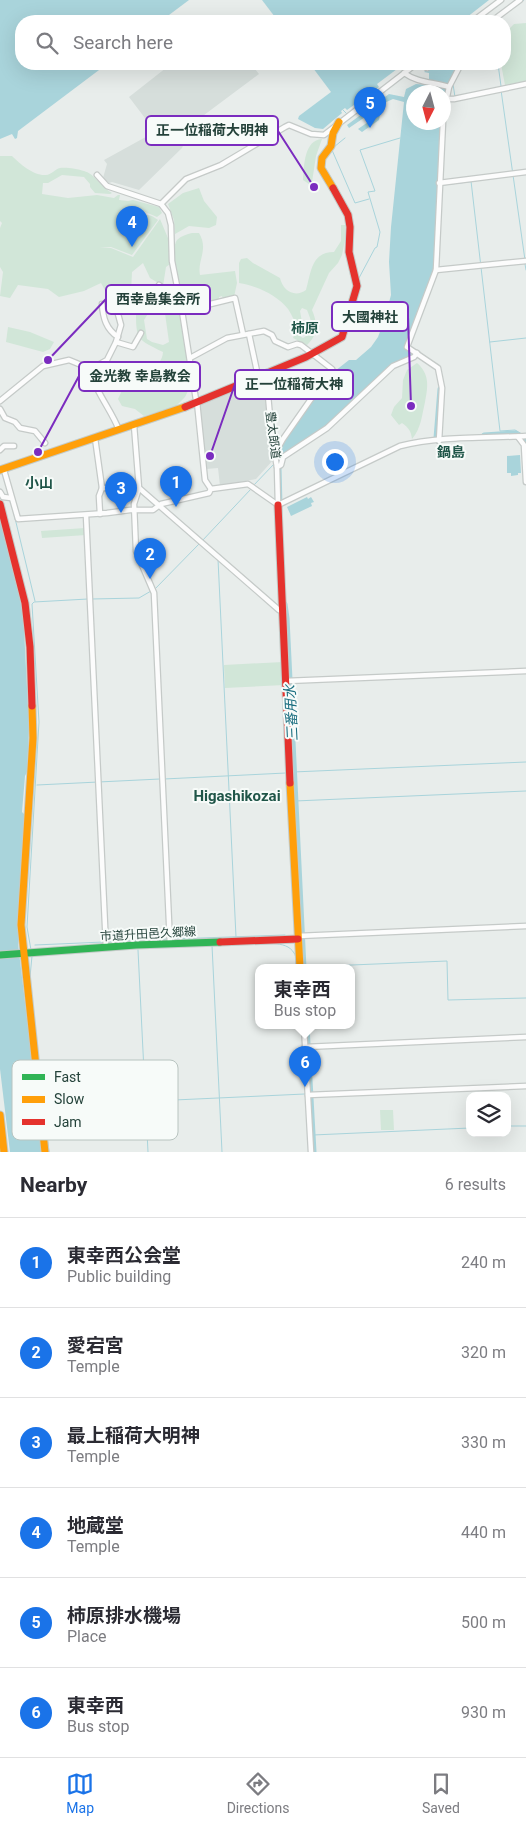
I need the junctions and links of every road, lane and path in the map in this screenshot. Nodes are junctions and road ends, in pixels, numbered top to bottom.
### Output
1 (501, 0) edge
2 (520, 0) edge
3 (481, 15) edge
4 (500, 15) edge
5 (408, 70) edge
6 (458, 70) edge
7 (404, 73) junction
8 (526, 84) edge
9 (442, 85) edge
10 (449, 85) edge
11 (451, 99) edge
12 (338, 122) junction
13 (443, 130) edge
14 (526, 172) edge
15 (97, 175) dead end
16 (440, 183) junction
17 (162, 204) junction
18 (525, 262) edge
19 (436, 270) junction
20 (159, 285) dead end
21 (102, 304) dead end
22 (181, 304) junction
23 (182, 311) junction
24 (118, 314) dead end
25 (141, 334) dead end
26 (243, 334) junction
27 (249, 334) junction
28 (117, 339) junction
29 (313, 353) junction
30 (416, 354) junction
31 (190, 358) junction
32 (91, 369) junction
33 (266, 374) junction
34 (258, 376) junction
35 (0, 401) edge
36 (196, 401) junction
37 (0, 409) edge
38 (134, 425) junction
39 (119, 430) junction
40 (526, 436) edge
41 (518, 437) junction
42 (95, 438) junction
43 (439, 438) junction
44 (45, 443) dead end
45 (14, 446) dead end
46 (0, 450) edge
47 (277, 463) junction
48 (2, 470) edge
49 (526, 482) edge
50 (102, 488) junction
51 (138, 489) junction
52 (211, 489) junction
53 (0, 492) edge
54 (12, 498) junction
55 (0, 504) edge
56 (280, 504) junction
57 (158, 507) junction
58 (135, 510) junction
59 (100, 514) junction
60 (86, 515) junction
61 (283, 611) junction
62 (526, 671) edge
63 (286, 681) junction
64 (526, 926) edge
65 (300, 937) junction
66 (170, 941) junction
67 (106, 944) junction
68 (24, 953) junction
69 (0, 956) edge
70 (300, 964) edge
71 (304, 1029) edge
72 (526, 1037) edge
73 (307, 1046) junction
74 (35, 1060) edge
75 (526, 1086) edge
76 (310, 1095) junction
77 (0, 1115) edge
78 (4, 1152) edge
79 (311, 1152) edge

1 - 3 street
2 - 4 street
5 - 7 street
6 - 10 street
7 - 9 street
7 - 12 street
8 - 11 street
12 - 17 street
12 - 29 street
13 - 16 street
14 - 16 street
15 - 17 street
16 - 19 street
17 - 22 street
18 - 19 street
19 - 30 street
20 - 22 street
21 - 28 street
22 - 23 street
23 - 26 street
23 - 31 street
24 - 28 street
25 - 28 street
26 - 27 street
26 - 31 street
27 - 29 street
27 - 34 street
28 - 32 street
29 - 33 street
29 - 47 street
30 - 43 street
30 - 47 street
31 - 36 street
32 - 35 street
32 - 39 street
33 - 34 street
33 - 47 street, 豊太郎道
34 - 36 street
36 - 38 street
36 - 52 street
37 - 44 street
38 - 39 street
38 - 51 street
39 - 42 street
40 - 41 street
41 - 43 street
41 - 49 street
42 - 48 street
42 - 50 street
43 - 56 street
45 - 46 street
47 - 56 street, 豊太郎道
48 - 54 street
50 - 51 street
50 - 59 street
51 - 57 street
51 - 58 street
52 - 56 street
52 - 57 street
53 - 54 street
54 - 60 street
55 - 68 street
56 - 61 street
57 - 58 street
57 - 61 street
58 - 59 street
58 - 66 street
59 - 60 street
60 - 67 street
61 - 63 street
62 - 63 street
63 - 65 street
64 - 65 street
65 - 66 street, 市道升田邑久郷線
65 - 70 street
66 - 67 street, 市道升田邑久郷線
67 - 68 street, 市道升田邑久郷線
68 - 69 street, 市道升田邑久郷線
68 - 74 street
71 - 73 street
72 - 73 street
73 - 76 street
75 - 76 street
76 - 79 street
77 - 78 street

